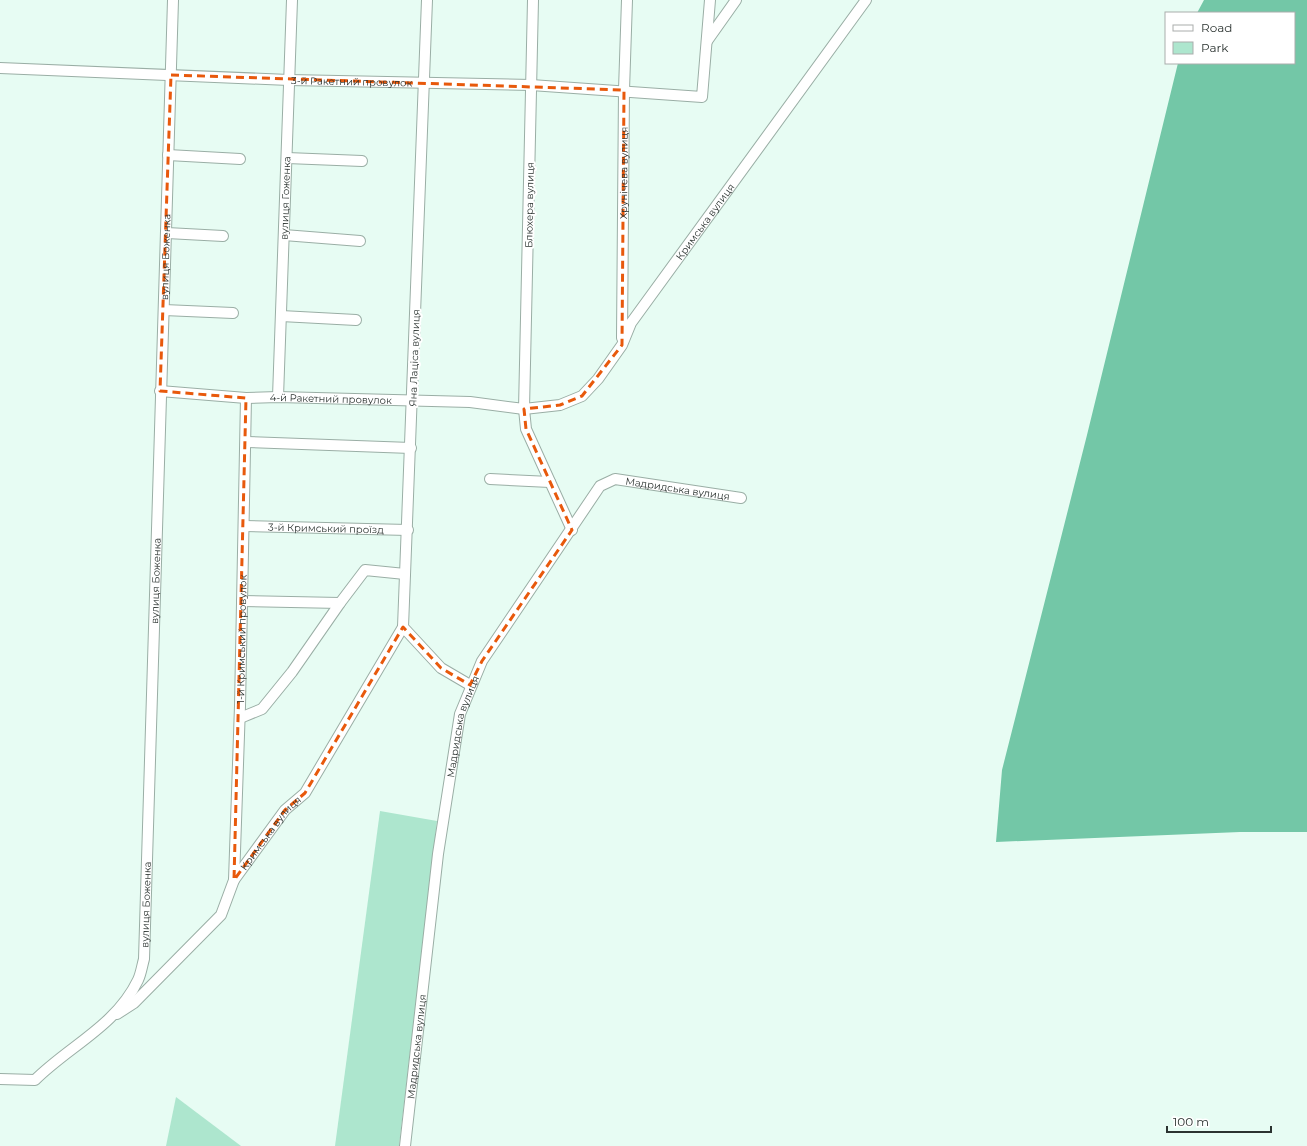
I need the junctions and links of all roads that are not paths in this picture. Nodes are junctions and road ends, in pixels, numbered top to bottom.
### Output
1 (173, 0) edge
2 (292, 0) edge
3 (427, 0) edge
4 (533, 0) edge
5 (627, 0) edge
6 (710, 0) edge
7 (736, 0) edge
8 (866, 0) edge
9 (706, 42) junction
10 (0, 68) edge
11 (171, 75) junction
12 (289, 80) junction
13 (425, 82) junction
14 (531, 85) junction
15 (624, 90) junction
16 (168, 155) junction
17 (287, 158) junction
18 (240, 159) dead end
19 (362, 161) dead end
20 (167, 233) junction
21 (284, 234) junction
22 (223, 236) dead end
23 (360, 240) dead end
24 (164, 310) junction
25 (233, 313) dead end
26 (281, 316) junction
27 (356, 320) dead end
28 (622, 345) junction
29 (160, 391) junction
30 (278, 397) junction
31 (246, 398) junction
32 (412, 401) junction
33 (524, 409) junction
34 (246, 442) junction
35 (411, 448) junction
36 (490, 479) dead end
37 (550, 482) junction
38 (741, 498) dead end
39 (244, 526) junction
40 (408, 530) junction
41 (572, 530) junction
42 (405, 574) junction
43 (242, 601) junction
44 (340, 603) junction
45 (403, 627) junction
46 (470, 685) junction
47 (240, 718) junction
48 (234, 880) junction
49 (113, 1016) junction
50 (0, 1079) edge
51 (405, 1146) edge

1 - 11 street, вулиця Боженка
2 - 12 street, вулиця Гоженка
3 - 13 street, Яна Лаціса вулиця
4 - 14 street, Блюхера вулиця
5 - 15 street, Хрунічева вулиця
6 - 9 street
7 - 9 street
8 - 28 street, Кримська вулиця
9 - 15 street, 3-й Ракетний провулок
10 - 11 street, 3-й Ракетний провулок
11 - 12 street, 3-й Ракетний провулок
11 - 16 street, вулиця Боженка
12 - 13 street, 3-й Ракетний провулок
12 - 17 street, вулиця Гоженка
13 - 14 street, 3-й Ракетний провулок
13 - 32 street, Яна Лаціса вулиця
14 - 15 street, 3-й Ракетний провулок
14 - 33 street, Блюхера вулиця
15 - 28 street, Хрунічева вулиця
16 - 18 street
16 - 20 street, вулиця Боженка
17 - 19 street
17 - 21 street, вулиця Гоженка
20 - 22 street
20 - 24 street, вулиця Боженка
21 - 23 street
21 - 26 street, вулиця Гоженка
24 - 25 street
24 - 29 street, вулиця Боженка
26 - 27 street
26 - 30 street, вулиця Гоженка
28 - 33 street, Кримська вулиця
29 - 31 street, 4-й Ракетний провулок
29 - 49 street, вулиця Боженка
30 - 31 street, 4-й Ракетний провулок
30 - 32 street, 4-й Ракетний провулок
31 - 34 street, 1-й Кримський провулок
32 - 33 street, 4-й Ракетний провулок
32 - 35 street, Яна Лаціса вулиця
33 - 37 street, Блюхера вулиця
34 - 35 street
34 - 39 street, 1-й Кримський провулок
35 - 40 street, Яна Лаціса вулиця
36 - 37 street
37 - 41 street, Блюхера вулиця
38 - 41 street, Мадридська вулиця
39 - 40 street, 3-й Кримський проїзд
39 - 43 street, 1-й Кримський провулок
40 - 42 street, Яна Лаціса вулиця
41 - 46 street, Мадридська вулиця
42 - 44 street
42 - 45 street, Яна Лаціса вулиця
43 - 44 street
43 - 47 street, 1-й Кримський провулок
44 - 47 street
45 - 46 street
45 - 48 street, Кримська вулиця
46 - 51 street, Мадридська вулиця
47 - 48 street, 1-й Кримський провулок
48 - 49 street, Кримська вулиця
49 - 50 street, вулиця Боженка

